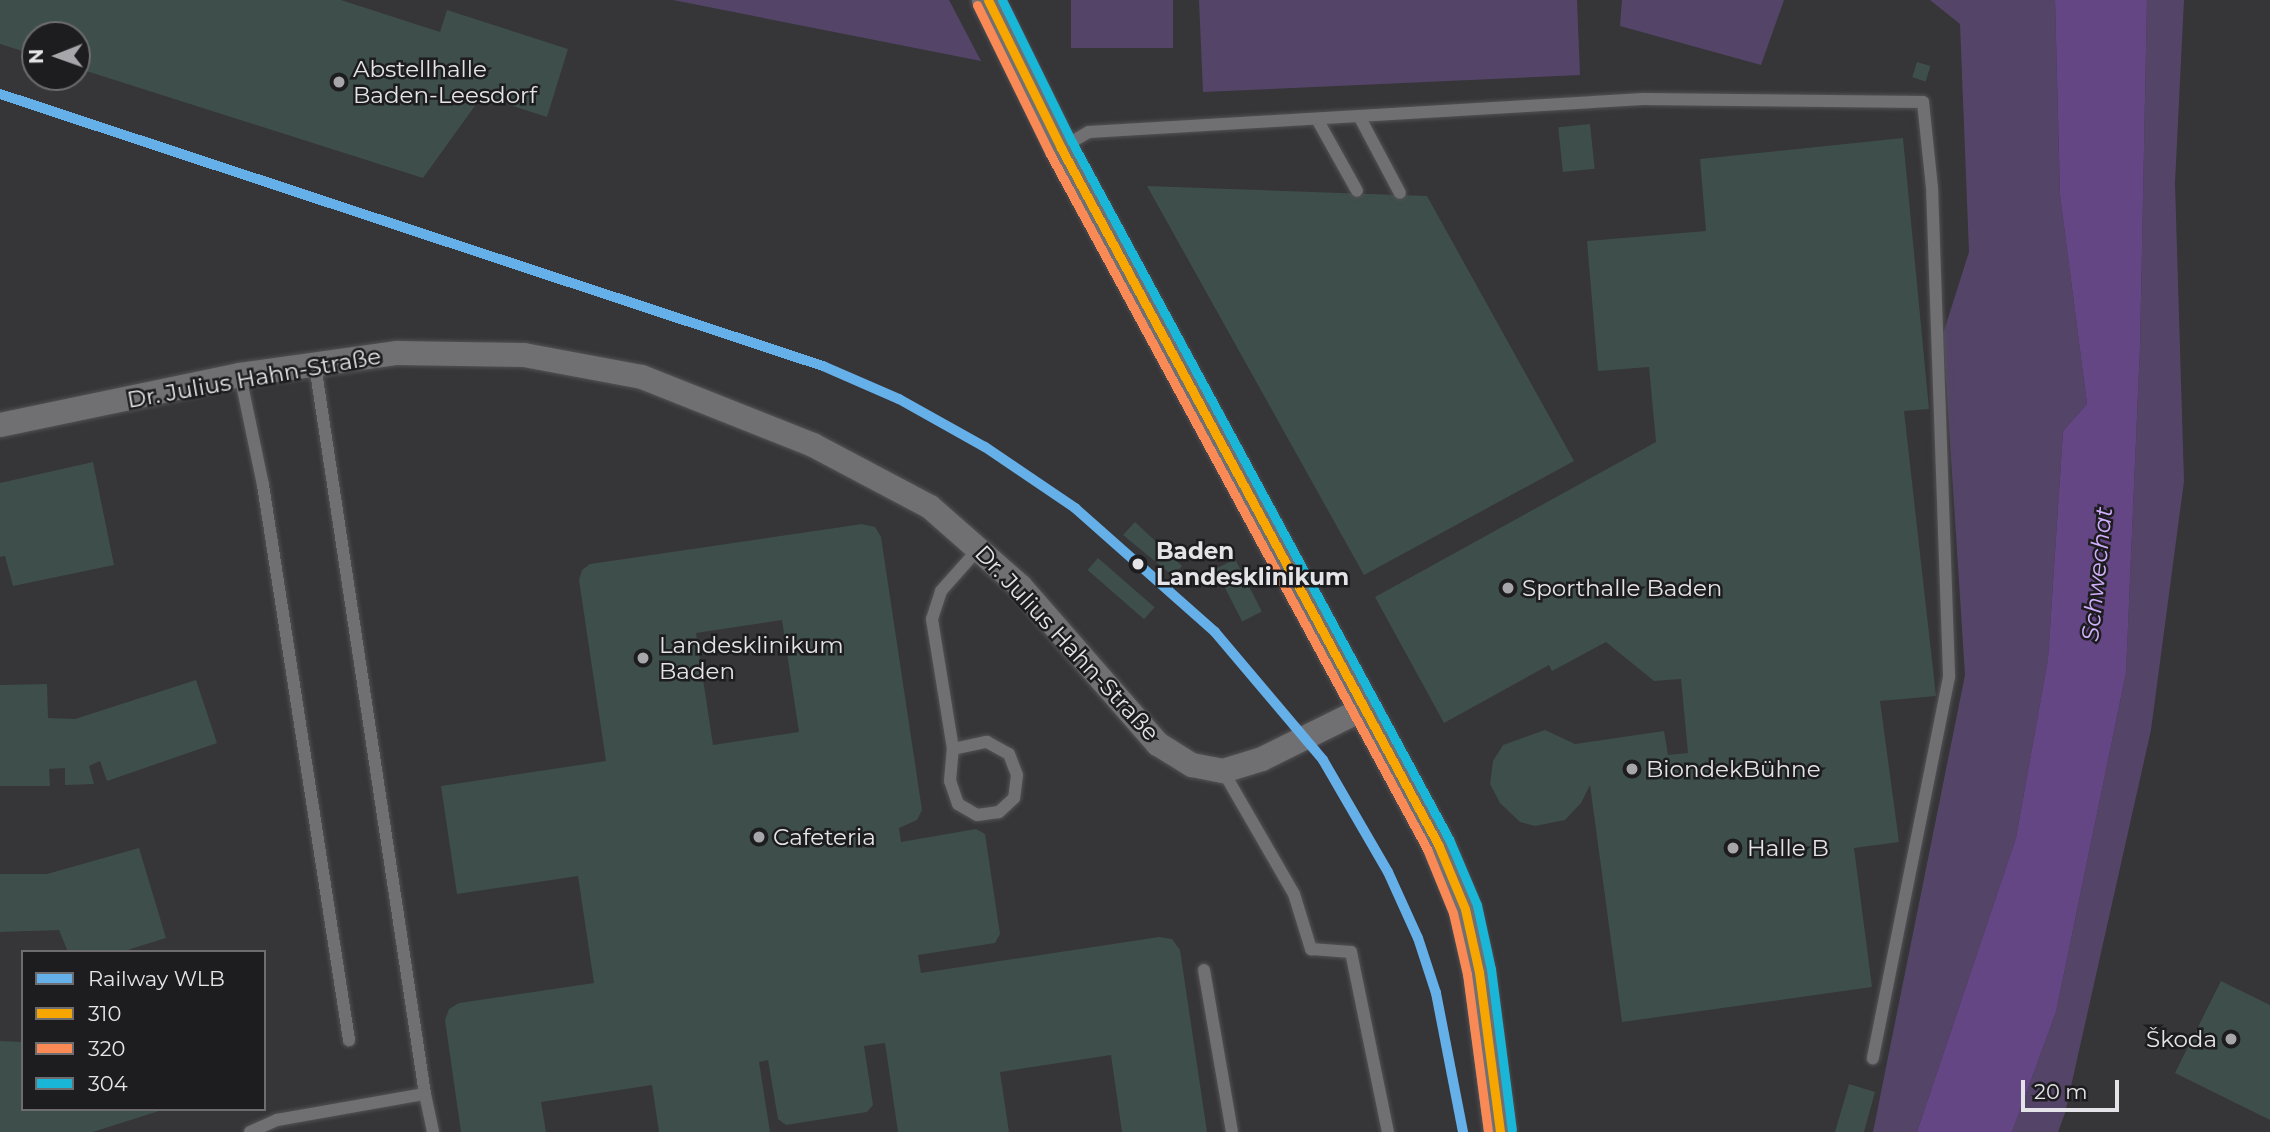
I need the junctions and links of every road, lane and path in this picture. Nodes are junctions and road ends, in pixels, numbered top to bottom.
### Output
1 (988, 0) edge
2 (1359, 116) junction
3 (1317, 119) junction
4 (1061, 148) junction
5 (1357, 191) dead end
6 (1400, 193) dead end
7 (315, 365) junction
8 (240, 376) junction
9 (0, 425) edge
10 (980, 547) junction
11 (1365, 708) junction
12 (953, 749) junction
13 (1223, 771) junction
14 (1204, 970) dead end
15 (349, 1040) dead end
16 (1873, 1058) dead end
17 (425, 1094) junction
18 (250, 1132) edge
19 (433, 1132) edge
20 (1232, 1132) edge
21 (1388, 1132) edge
22 (1500, 1132) edge

1 - 4 street
2 - 3 lane
2 - 6 lane
2 - 16 lane
3 - 4 lane
3 - 5 lane
4 - 11 street
7 - 8 street, Dr. Julius Hahn-Straße
7 - 10 street, Dr. Julius Hahn-Straße
7 - 17 lane
8 - 9 street, Dr. Julius Hahn-Straße
8 - 15 lane
10 - 12 lane
10 - 13 street, Dr. Julius Hahn-Straße
11 - 13 street
11 - 22 street
12 - 12 lane
13 - 21 lane
14 - 20 lane
17 - 18 lane
17 - 19 lane

